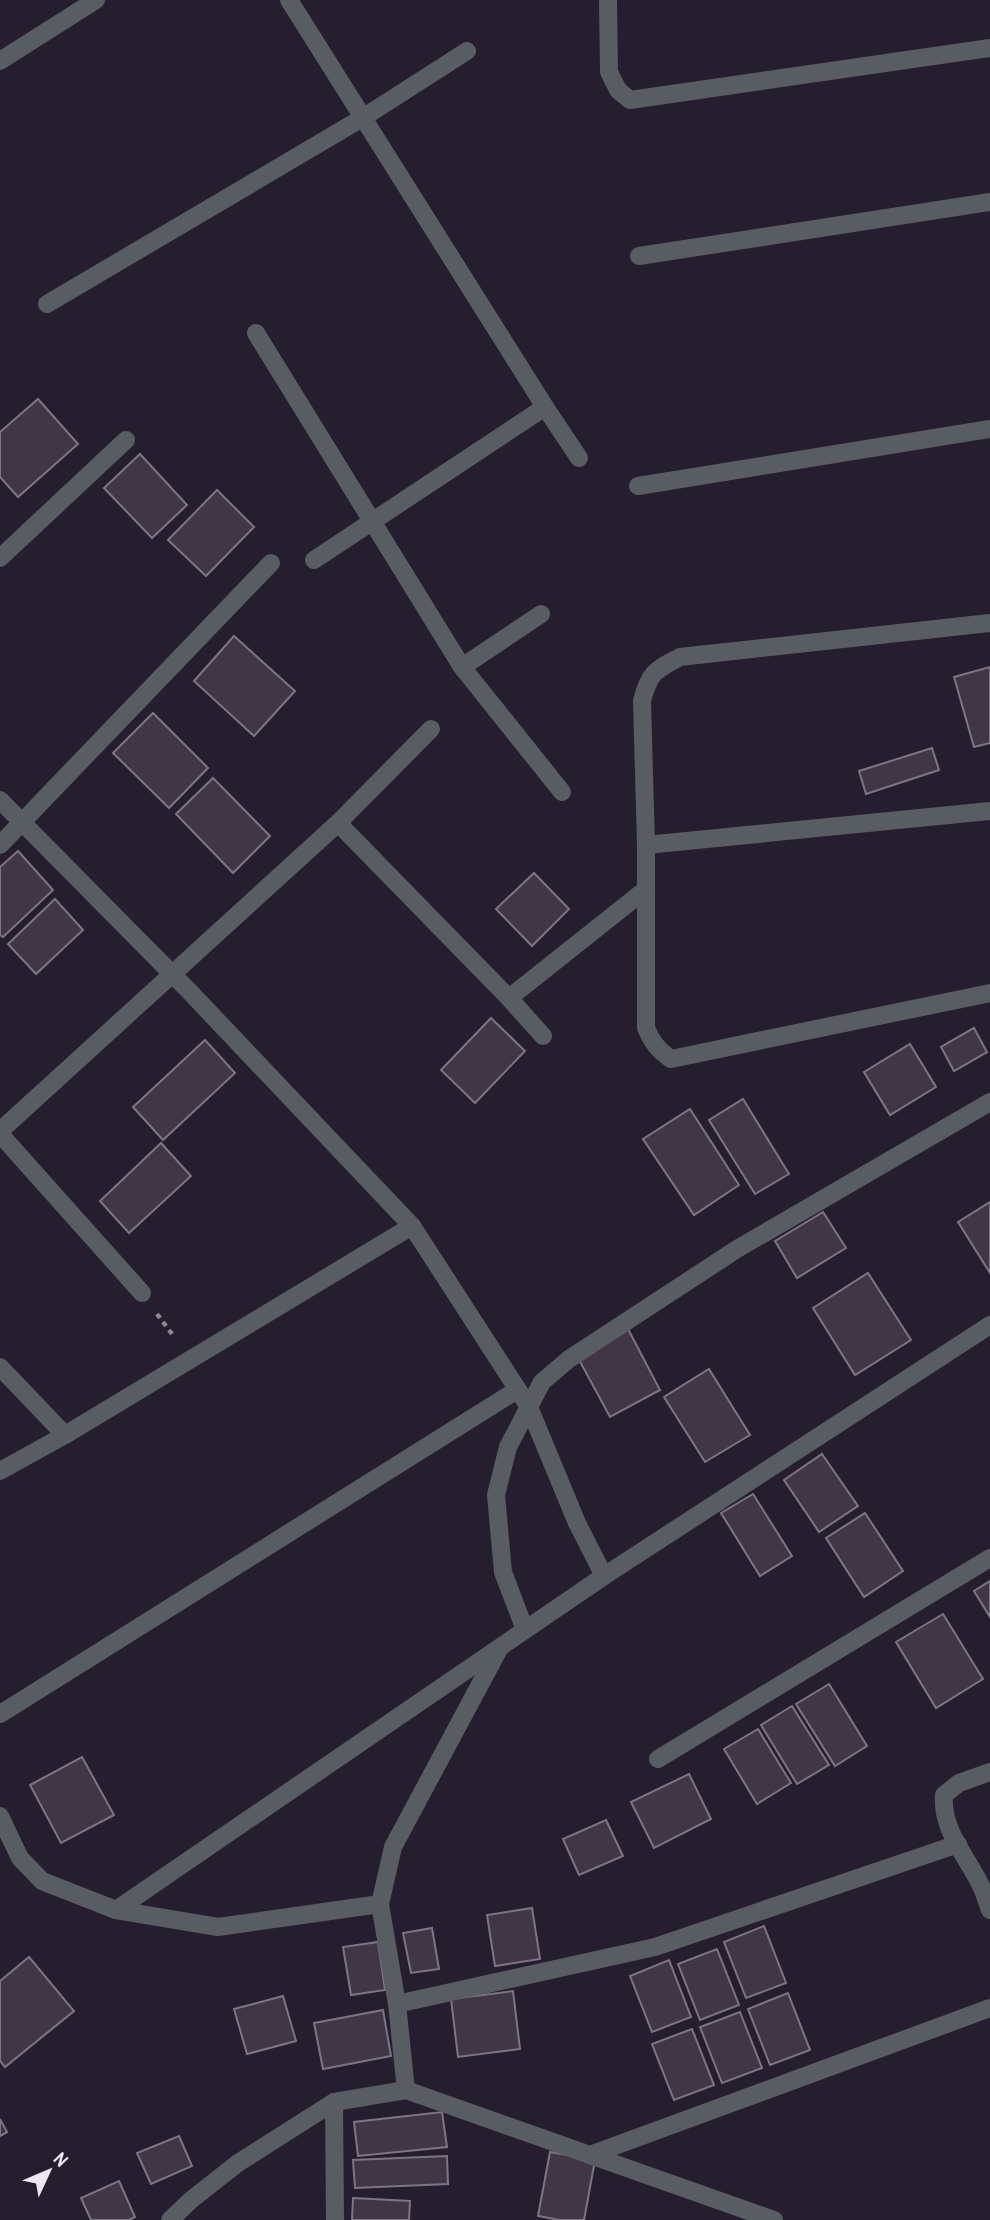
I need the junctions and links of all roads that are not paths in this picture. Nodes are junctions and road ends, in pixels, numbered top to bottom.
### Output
1 (96, 0) edge
2 (289, 0) edge
3 (608, 0) edge
4 (990, 48) edge
5 (467, 51) dead end
6 (0, 61) edge
7 (364, 117) junction
8 (990, 202) edge
9 (639, 256) dead end
10 (47, 304) dead end
11 (256, 333) dead end
12 (545, 407) junction
13 (990, 429) edge
14 (126, 440) dead end
15 (579, 458) dead end
16 (638, 486) dead end
17 (374, 521) junction
18 (0, 558) edge
19 (313, 560) dead end
20 (271, 563) dead end
21 (541, 614) dead end
22 (990, 623) edge
23 (462, 667) junction
24 (431, 729) dead end
25 (562, 792) dead end
26 (0, 800) edge
27 (990, 811) edge
28 (21, 822) junction
29 (338, 824) junction
30 (0, 845) edge
31 (646, 845) junction
32 (645, 890) junction
33 (173, 974) junction
34 (990, 993) edge
35 (509, 998) junction
36 (543, 1036) dead end
37 (990, 1102) edge
38 (0, 1133) edge
39 (412, 1226) junction
40 (142, 1293) road end
41 (990, 1325) edge
42 (0, 1367) edge
43 (517, 1390) junction
44 (529, 1407) junction
45 (65, 1435) junction
46 (0, 1471) edge
47 (990, 1558) edge
48 (604, 1576) junction
49 (525, 1630) junction
50 (499, 1647) junction
51 (0, 1714) edge
52 (658, 1759) dead end
53 (990, 1772) edge
54 (0, 1816) edge
55 (958, 1844) junction
56 (986, 1888) edge
57 (380, 1904) junction
58 (990, 1909) edge
59 (116, 1910) junction
60 (397, 2004) junction
61 (990, 2008) edge
62 (406, 2090) junction
63 (334, 2102) junction
64 (590, 2155) junction
65 (170, 2220) edge
66 (335, 2220) edge
67 (774, 2220) edge

1 - 6 street
2 - 7 street
3 - 4 street
5 - 7 street
7 - 10 street
7 - 12 street
8 - 9 street
11 - 17 street
12 - 15 street
12 - 17 street
13 - 16 street
14 - 18 street
17 - 19 street
17 - 23 street
20 - 28 street
21 - 23 street
22 - 31 street
23 - 25 street
24 - 29 street
26 - 28 street
27 - 31 street
28 - 30 street
28 - 33 street
29 - 33 street
29 - 35 street
31 - 32 street
32 - 34 street
32 - 35 street
33 - 38 street
33 - 39 street
35 - 36 street
37 - 44 street
38 - 40 street
39 - 43 street
39 - 45 street
41 - 48 street
42 - 45 street
43 - 44 street
43 - 51 street
44 - 48 street
44 - 49 street
45 - 46 street
47 - 52 street
48 - 49 street
49 - 50 street
50 - 57 street
50 - 59 street
53 - 55 street
54 - 59 street
55 - 56 street
55 - 60 street
56 - 58 street
57 - 59 street
57 - 60 street
60 - 62 street
61 - 64 street
62 - 63 street
62 - 64 street
63 - 65 street
63 - 66 street
64 - 67 street

